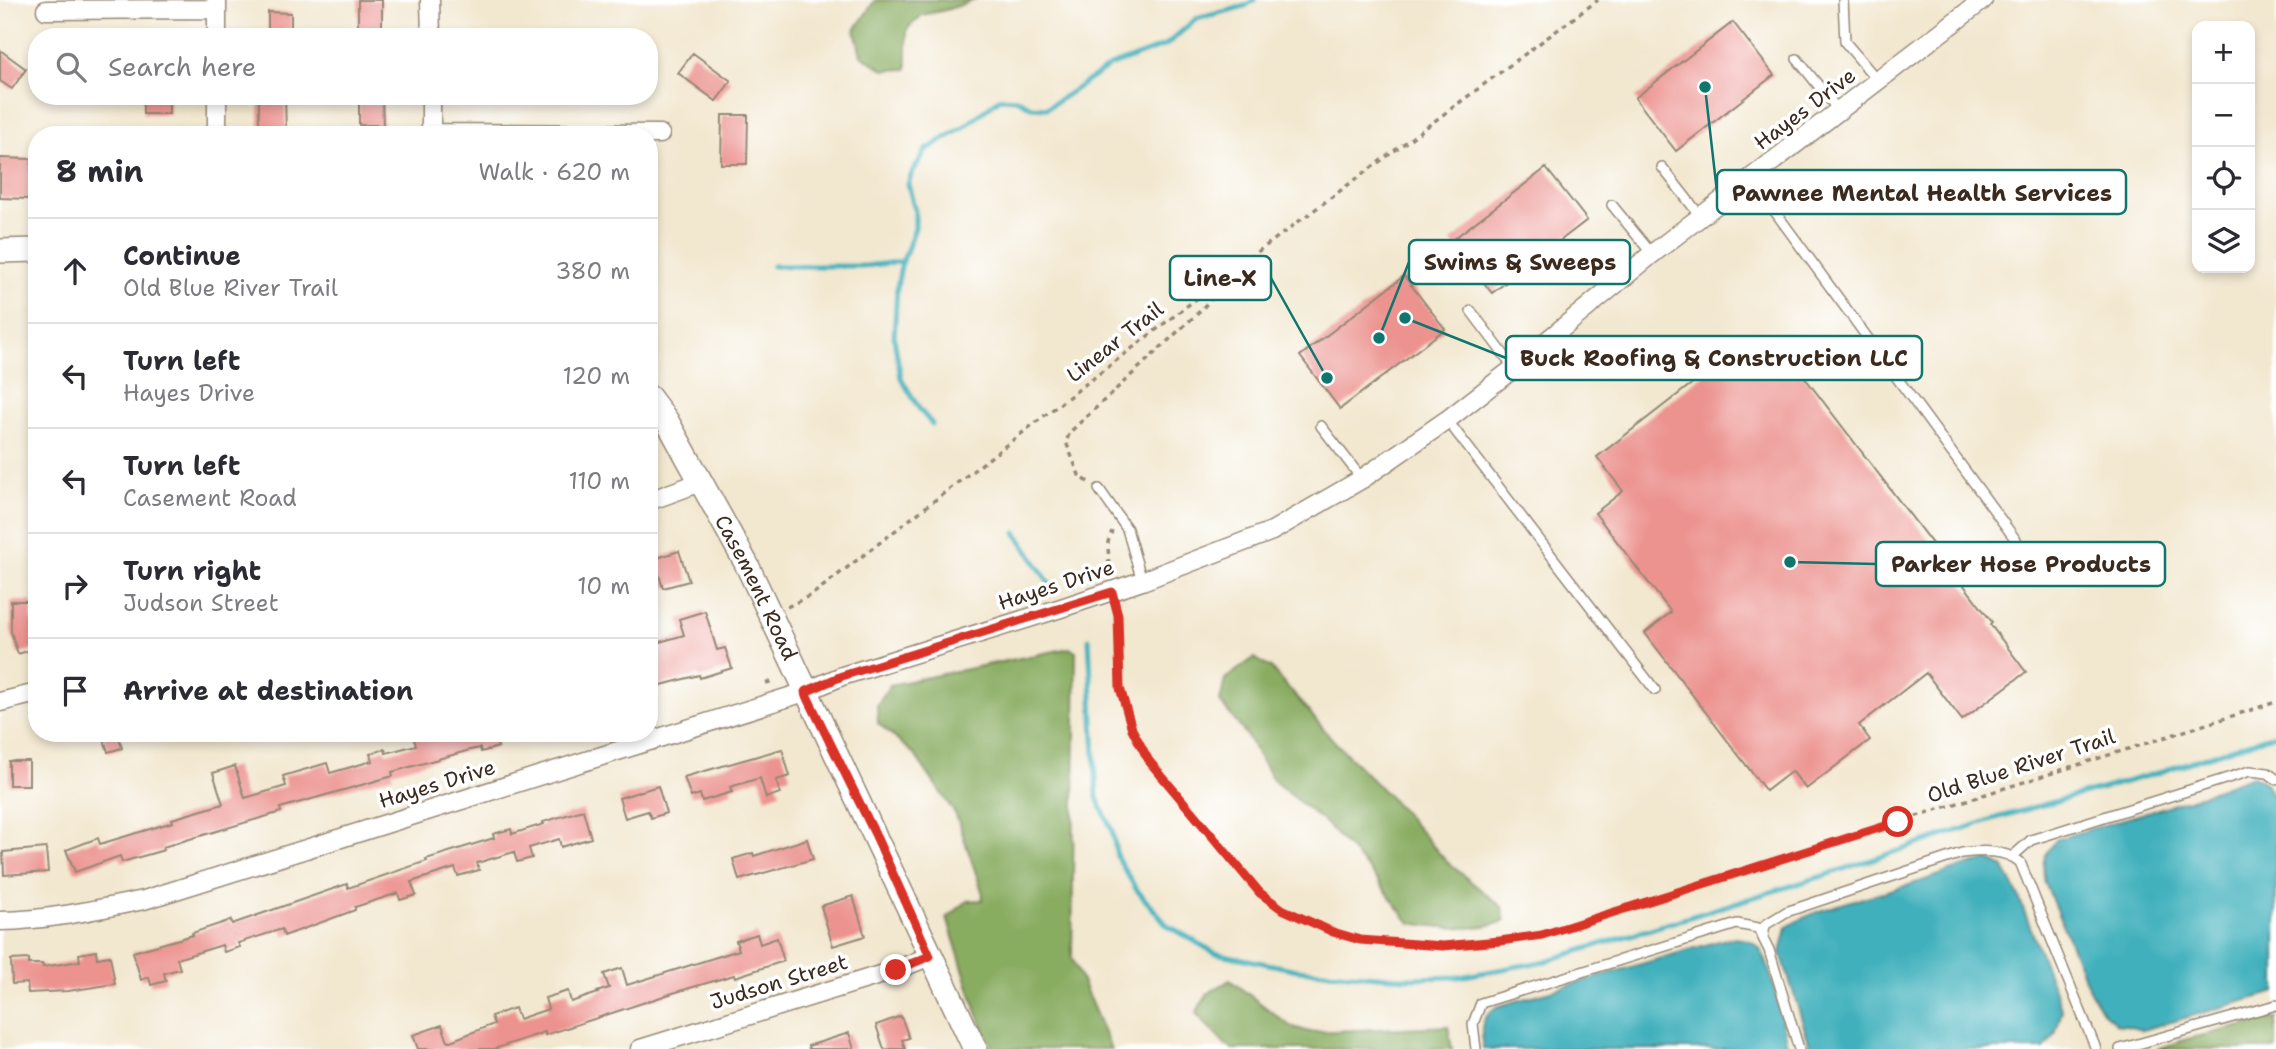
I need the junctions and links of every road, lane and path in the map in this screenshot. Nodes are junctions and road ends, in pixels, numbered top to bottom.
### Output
1 (430, 0) edge
2 (1598, 0) edge
3 (1843, 0) edge
4 (1983, 0) edge
5 (217, 5) edge
6 (46, 10) dead end
7 (217, 28) edge
8 (431, 28) edge
9 (1797, 59) dead end
10 (1878, 82) junction
11 (217, 105) edge
12 (431, 105) edge
13 (1839, 111) junction
14 (217, 126) edge
15 (431, 126) edge
16 (1662, 167) dead end
17 (1751, 179) junction
18 (1612, 205) dead end
19 (1701, 217) junction
20 (28, 250) edge
21 (0, 251) edge
22 (1652, 254) junction
23 (1248, 259) junction
24 (1471, 311) dead end
25 (1514, 368) junction
26 (658, 409) edge
27 (1447, 420) junction
28 (1321, 426) dead end
29 (1363, 479) junction
30 (701, 482) junction
31 (1099, 489) joint
32 (658, 498) edge
33 (1118, 516) junction
34 (2021, 547) dead end
35 (1142, 581) junction
36 (1112, 592) junction
37 (786, 608) dead end
38 (773, 681) dead end
39 (766, 683) dead end
40 (1655, 690) dead end
41 (805, 692) junction
42 (28, 695) edge
43 (0, 702) edge
44 (2276, 702) edge
45 (658, 738) edge
46 (646, 742) edge
47 (2276, 779) edge
48 (2013, 856) junction
49 (0, 921) edge
50 (1763, 937) junction
51 (930, 956) junction
52 (2276, 1006) edge
53 (640, 1049) edge
54 (975, 1049) edge
55 (1476, 1049) edge
56 (1799, 1049) edge
57 (2096, 1049) edge
58 (2120, 1049) edge

1 - 8 street
2 - 23 path, Linear Trail
3 - 10 lane
4 - 10 street, Hayes Drive
5 - 6 street
5 - 7 street
9 - 13 lane
10 - 13 street, Hayes Drive
11 - 14 street
12 - 15 street
13 - 17 street, Hayes Drive
16 - 19 lane
17 - 19 street, Hayes Drive
17 - 34 lane
18 - 22 lane
19 - 22 street, Hayes Drive
20 - 21 street
22 - 25 street, Hayes Drive
23 - 31 path
23 - 37 path, Linear Trail
24 - 25 lane
25 - 27 street, Hayes Drive
26 - 30 street, Casement Road
27 - 29 street, Hayes Drive
27 - 40 lane
28 - 29 lane
29 - 35 street, Hayes Drive
30 - 32 street
30 - 41 street, Casement Road
31 - 33 lane
33 - 35 lane
33 - 36 path, Old Blue River Trail
35 - 36 street, Hayes Drive
36 - 41 street, Hayes Drive
36 - 44 path, Old Blue River Trail
38 - 39 path
41 - 45 street, Hayes Drive
41 - 51 street, Casement Road
42 - 43 street
46 - 49 street, Hayes Drive
47 - 48 lane
48 - 50 lane
48 - 57 lane
50 - 55 lane
50 - 56 lane
51 - 53 street, Judson Street
51 - 54 street, Casement Road
52 - 58 lane

